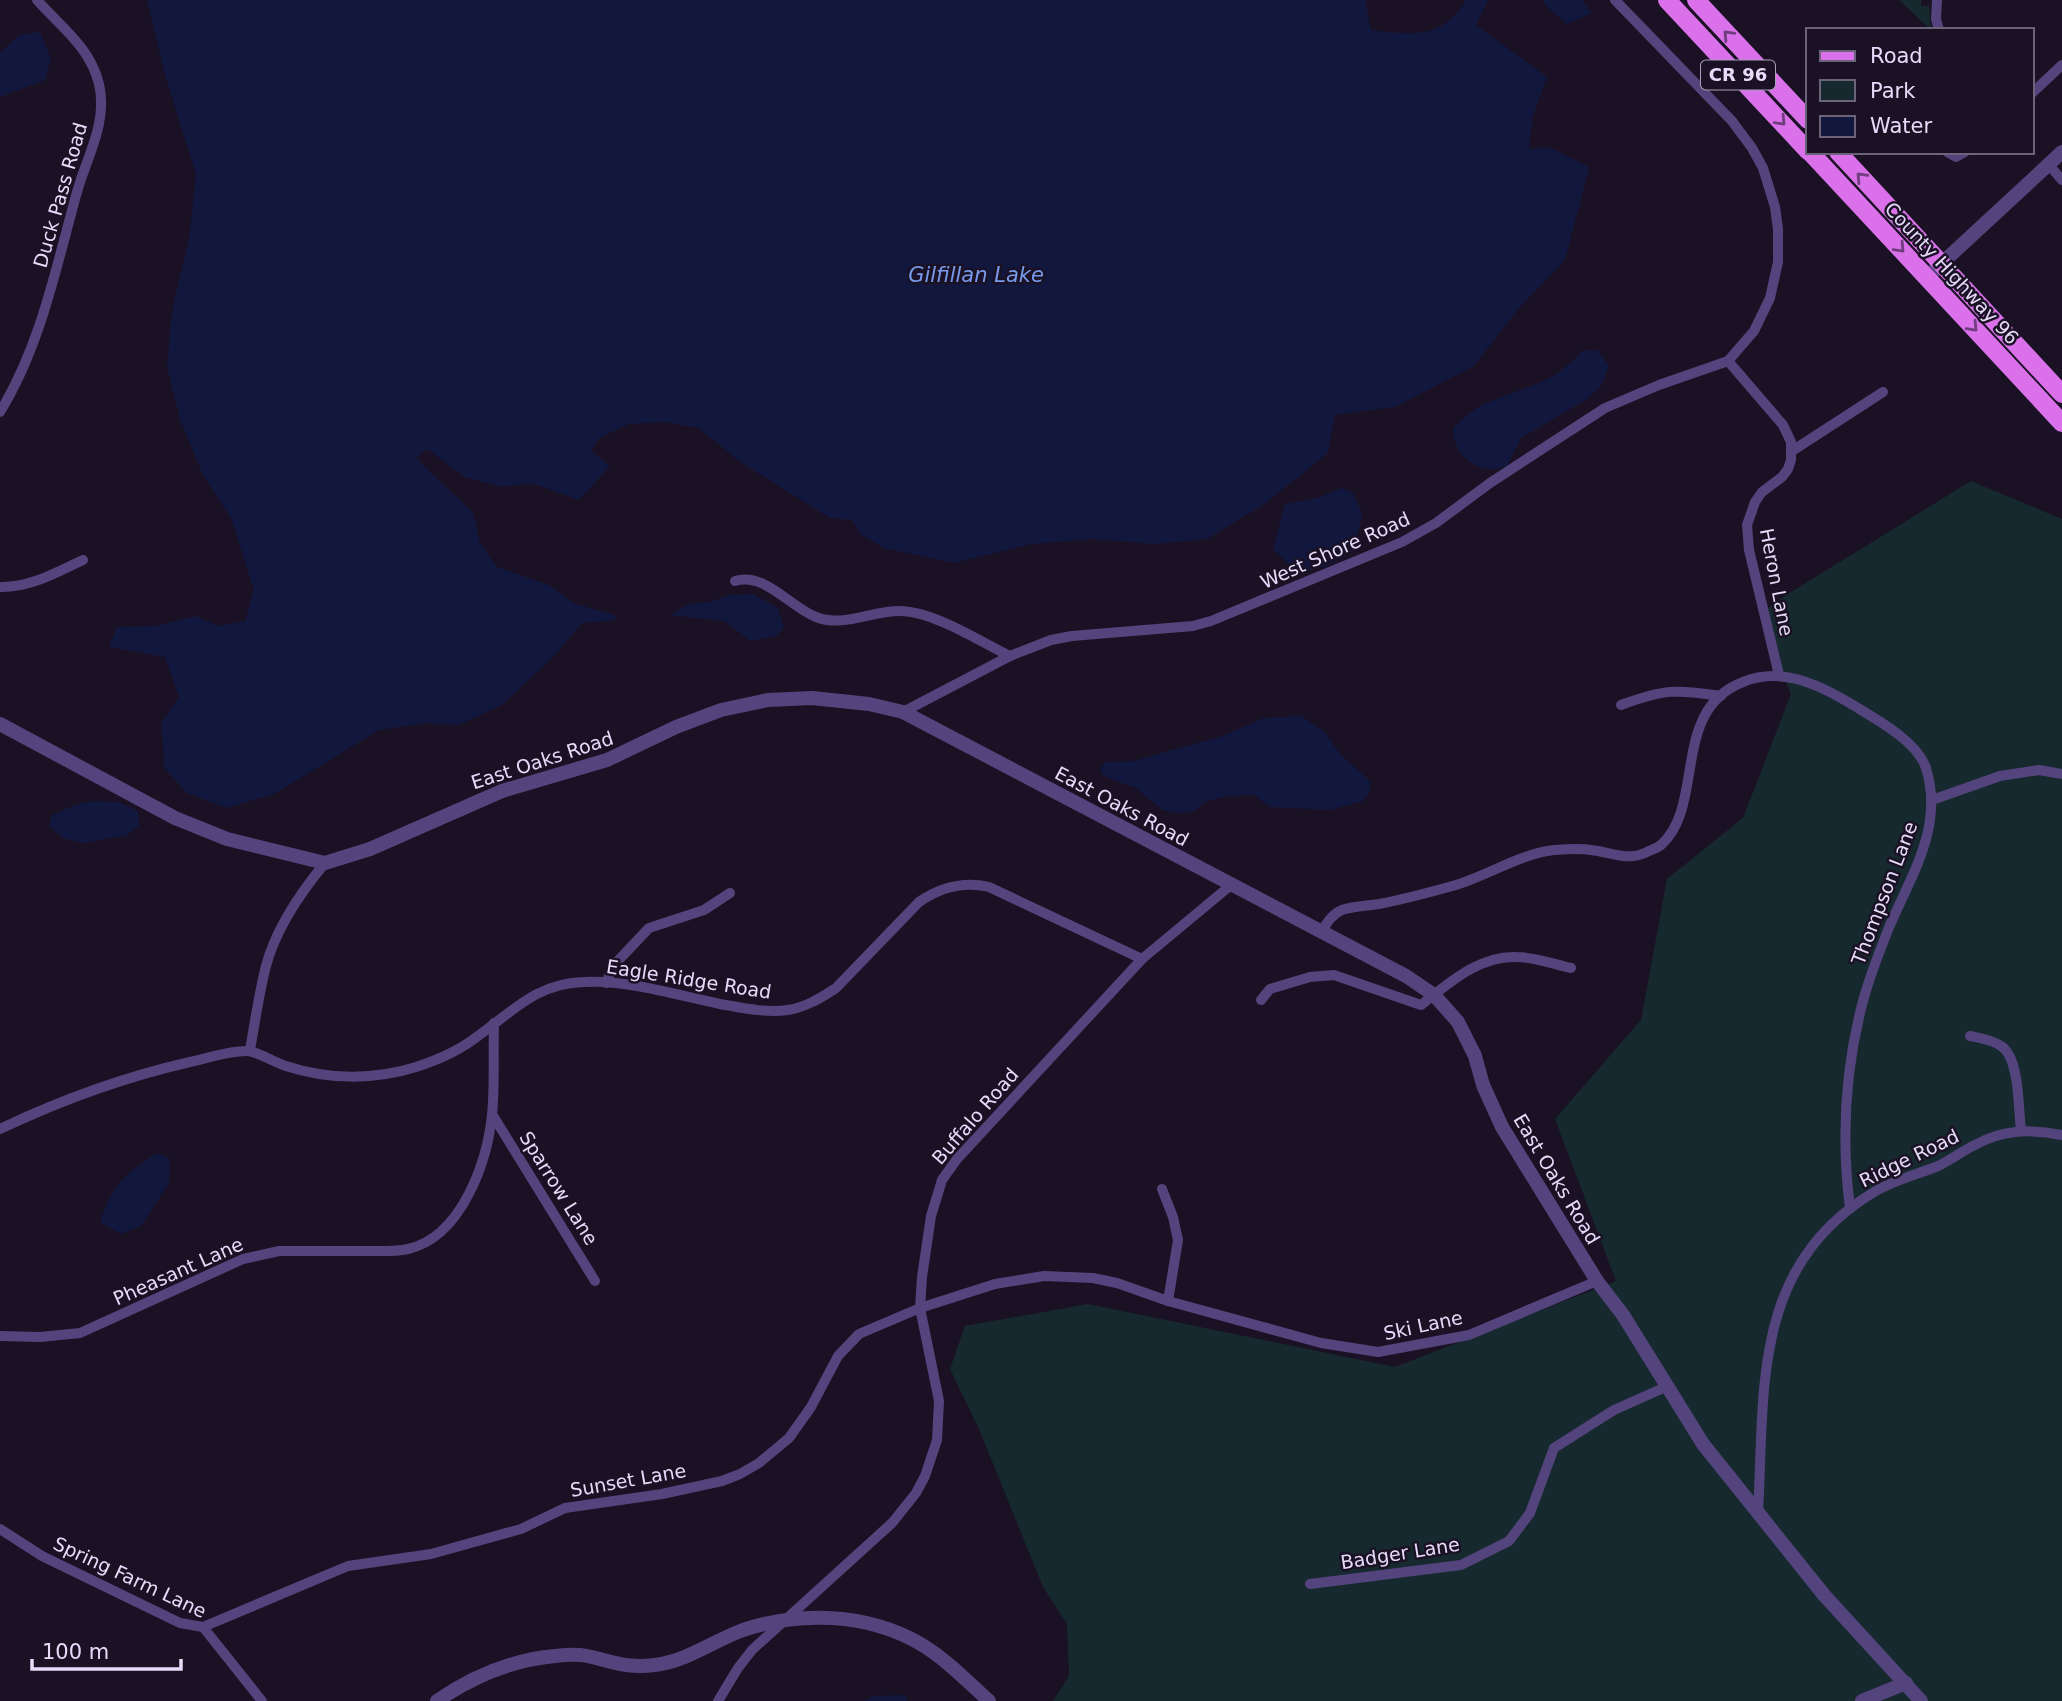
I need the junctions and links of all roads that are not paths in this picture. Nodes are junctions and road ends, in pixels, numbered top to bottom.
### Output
1 (37, 0) edge
2 (1615, 0) edge
3 (1667, 0) edge
4 (1696, 0) edge
5 (1937, 0) edge
6 (1938, 28) edge
7 (2062, 65) edge
8 (2034, 91) edge
9 (1806, 118) edge
10 (1806, 148) edge
11 (2062, 152) edge
12 (1812, 154) edge
13 (1840, 154) edge
14 (2048, 164) junction
15 (2062, 180) edge
16 (1941, 263) junction
17 (1927, 277) junction
18 (1728, 361) junction
19 (1883, 392) dead end
20 (2062, 394) edge
21 (0, 412) edge
22 (2062, 423) edge
23 (1792, 451) junction
24 (83, 560) dead end
25 (735, 581) dead end
26 (0, 587) edge
27 (1010, 656) junction
28 (1779, 675) junction
29 (1721, 696) junction
30 (1621, 705) dead end
31 (902, 712) junction
32 (0, 724) edge
33 (2062, 774) edge
34 (1932, 800) junction
35 (325, 863) junction
36 (1231, 885) junction
37 (730, 893) dead end
38 (1321, 932) junction
39 (1142, 959) junction
40 (1571, 968) dead end
41 (606, 983) junction
42 (1434, 995) junction
43 (1261, 1000) dead end
44 (494, 1023) junction
45 (1970, 1036) dead end
46 (250, 1050) junction
47 (492, 1114) junction
48 (0, 1129) edge
49 (2021, 1130) junction
50 (2062, 1135) edge
51 (1162, 1189) dead end
52 (1850, 1208) junction
53 (595, 1281) dead end
54 (1597, 1282) junction
55 (1168, 1301) junction
56 (920, 1308) junction
57 (0, 1336) edge
58 (1668, 1386) junction
59 (1758, 1513) junction
60 (0, 1529) edge
61 (1310, 1584) dead end
62 (786, 1621) junction
63 (203, 1627) junction
64 (1906, 1683) junction
65 (262, 1701) edge
66 (437, 1701) edge
67 (718, 1701) edge
68 (989, 1701) edge
69 (1862, 1701) edge
70 (1921, 1701) edge

1 - 21 street, Duck Pass Road
2 - 18 street
3 -> 10 main road, County Highway 96 / CR 96
9 -> 4 main road, CR 96
5 - 6 street
7 - 8 street
11 - 14 street
12 -> 17 main road, County Highway 96 / CR 96
16 -> 13 main road, County Highway 96
14 - 15 street
14 - 16 street
16 - 17 street
16 - 20 main road, County Highway 96
17 -> 22 main road, County Highway 96 / CR 96
18 - 23 street
18 - 27 street, West Shore Road
19 - 23 street
23 - 28 street, Heron Lane
24 - 26 street
25 - 27 street
27 - 31 street, West Shore Road
28 - 29 street, Thompson Lane
28 - 34 street, Thompson Lane
29 - 30 street
29 - 38 street, Thompson Lane
31 - 35 street, East Oaks Road
31 - 36 street, East Oaks Road
32 - 35 street
33 - 34 street
34 - 52 street, Thompson Lane
35 - 46 street
36 - 38 street, East Oaks Road
36 - 39 street, Buffalo Road
37 - 41 street
38 - 42 street, East Oaks Road
39 - 41 street, Eagle Ridge Road
39 - 56 street, Buffalo Road
40 - 42 street
41 - 44 street, Eagle Ridge Road
42 - 43 street
42 - 54 street, East Oaks Road
44 - 46 street, Eagle Ridge Road
44 - 47 street, Pheasant Lane
45 - 49 street
46 - 48 street
47 - 53 street, Sparrow Lane
47 - 57 street, Pheasant Lane
49 - 50 street, Ridge Road
49 - 52 street, Ridge Road
51 - 55 street
52 - 59 street, Ridge Road
54 - 55 street, Ski Lane
54 - 58 street, East Oaks Road
55 - 56 street, Ski Lane
56 - 62 street, Buffalo Road
56 - 63 street, Sunset Lane
58 - 59 street, East Oaks Road
58 - 61 street, Badger Lane
59 - 64 street, East Oaks Road
60 - 63 street, Spring Farm Lane
62 - 66 street
62 - 67 street, Buffalo Road
62 - 68 street
63 - 65 street, Spring Farm Lane
64 - 69 street
64 - 70 street, East Oaks Road

